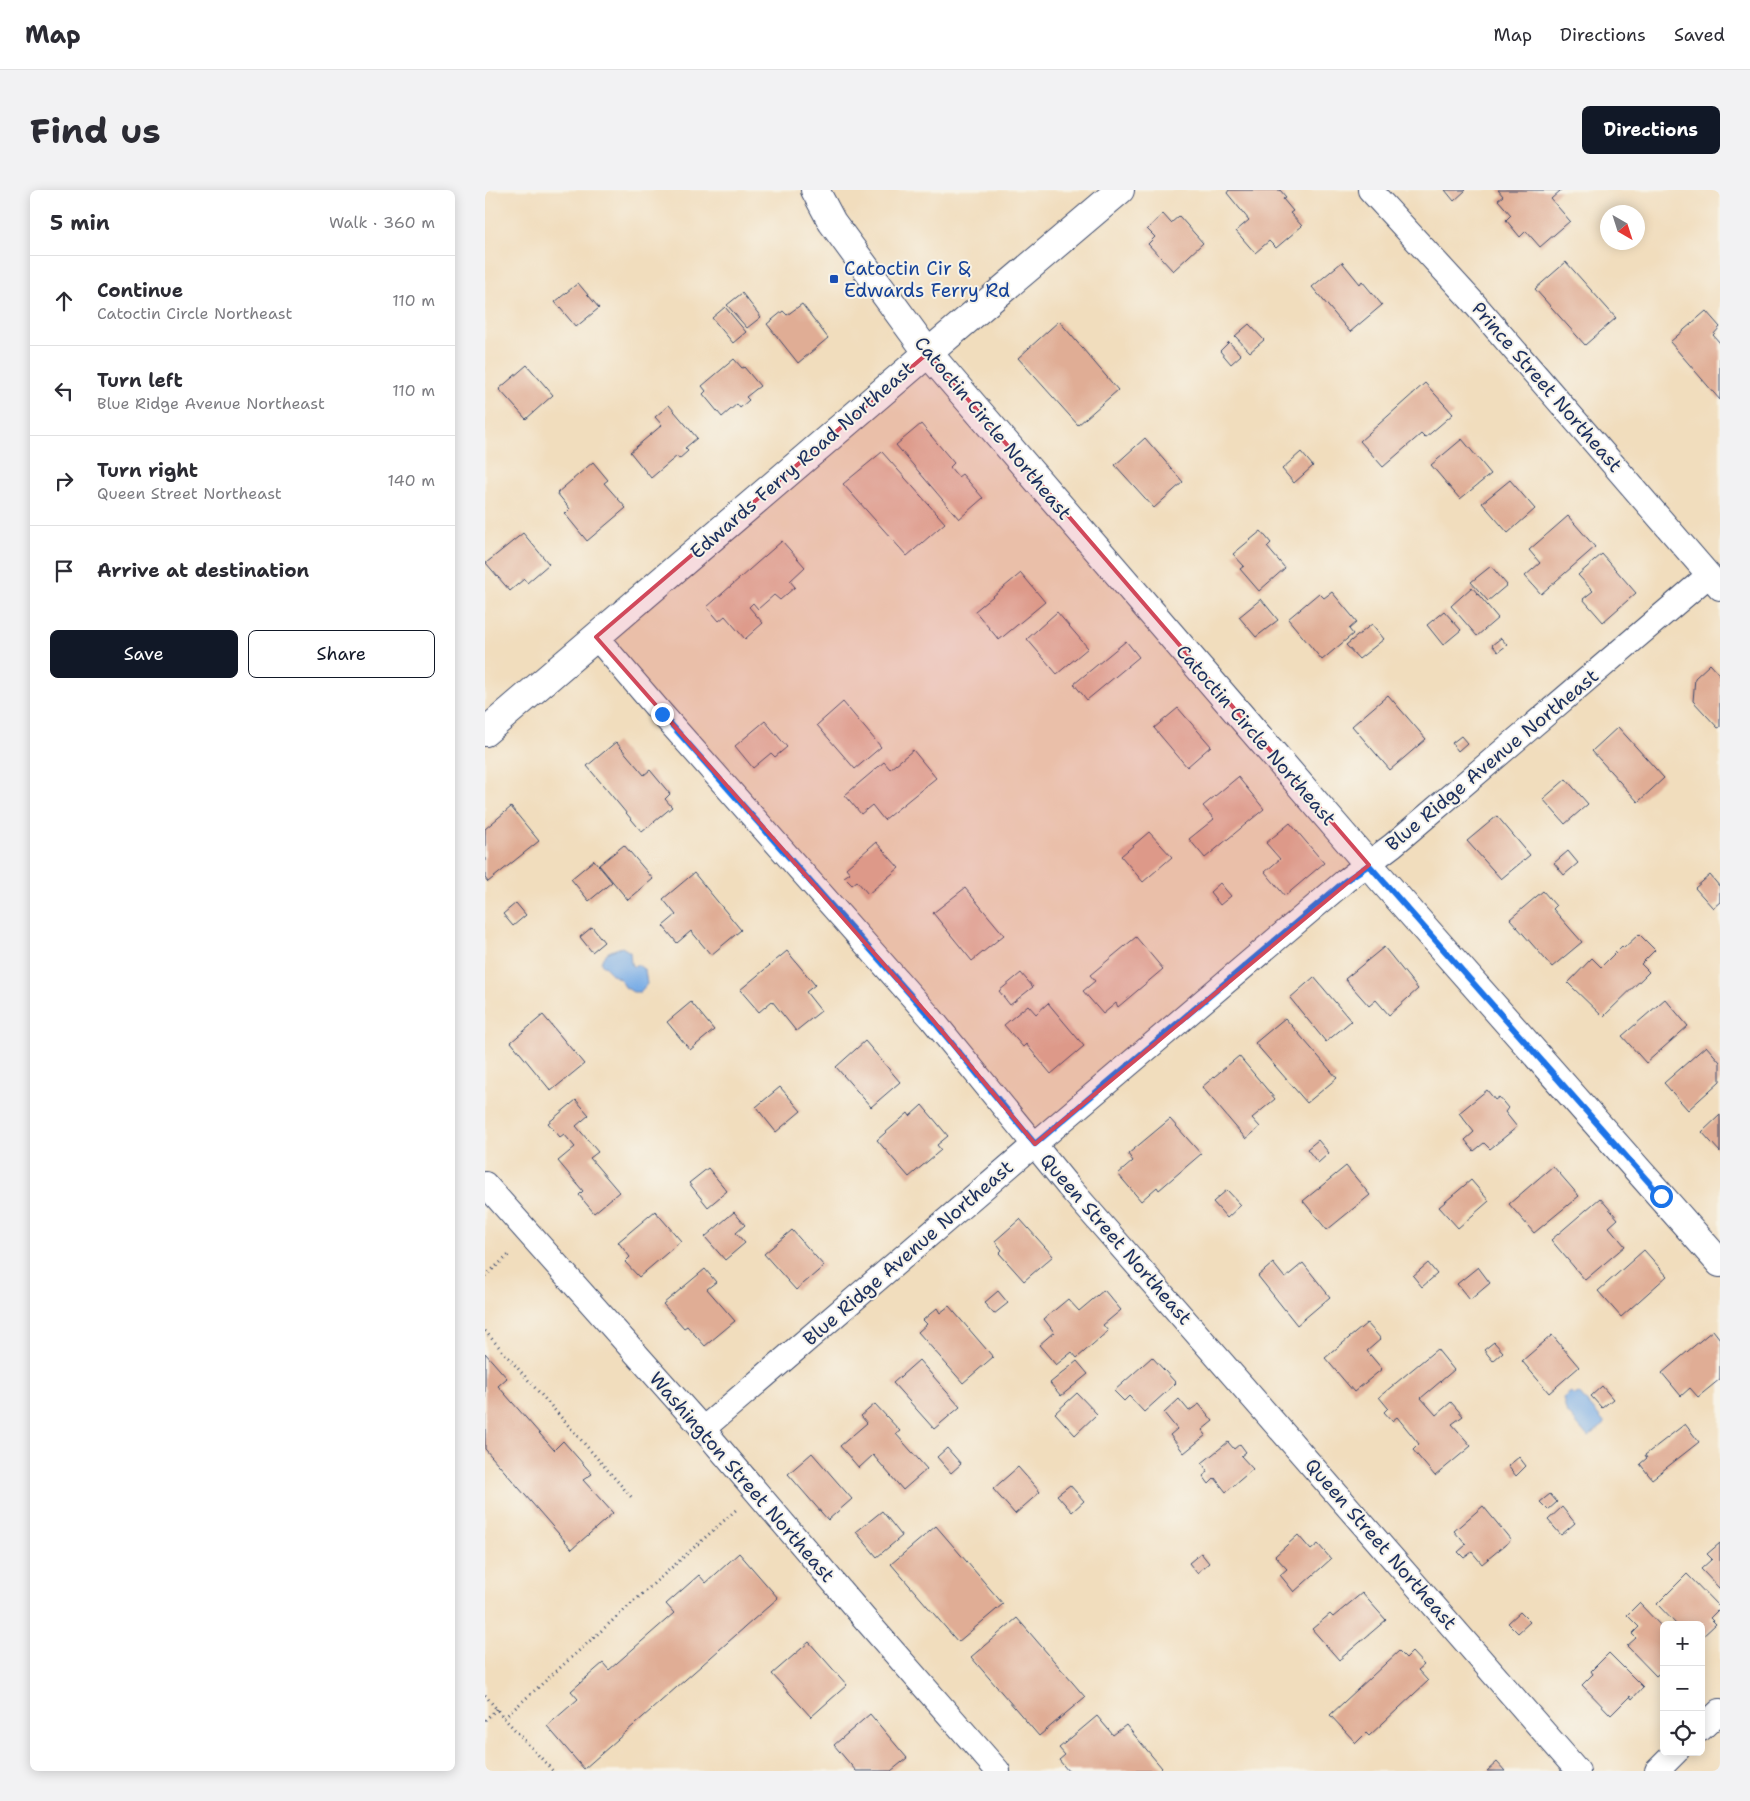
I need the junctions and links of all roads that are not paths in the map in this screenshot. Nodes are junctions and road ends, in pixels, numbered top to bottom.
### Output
1 (815, 190) edge
2 (1120, 190) edge
3 (1370, 190) edge
4 (928, 353) junction
5 (1714, 581) edge
6 (596, 637) junction
7 (485, 732) edge
8 (1369, 865) junction
9 (1035, 1144) junction
10 (485, 1184) edge
11 (1720, 1263) edge
12 (703, 1429) junction
13 (1720, 1711) edge
14 (1705, 1725) edge
15 (1673, 1756) edge
16 (997, 1771) edge
17 (1578, 1771) edge
18 (1657, 1771) edge

1 - 4 street, Catoctin Circle Northeast
2 - 4 street, Edwards Ferry Road Northeast
3 - 5 street, Prince Street Northeast
4 - 6 street, Edwards Ferry Road Northeast
4 - 8 street, Catoctin Circle Northeast
5 - 8 street, Blue Ridge Avenue Northeast
6 - 7 street, Edwards Ferry Road Northeast
6 - 9 street, Queen Street Northeast
8 - 9 street, Blue Ridge Avenue Northeast
8 - 11 street, Catoctin Circle Northeast
9 - 12 street, Blue Ridge Avenue Northeast
9 - 17 street, Queen Street Northeast
10 - 12 street, Washington Street Northeast
12 - 16 street, Washington Street Northeast
13 - 14 street
15 - 18 street

